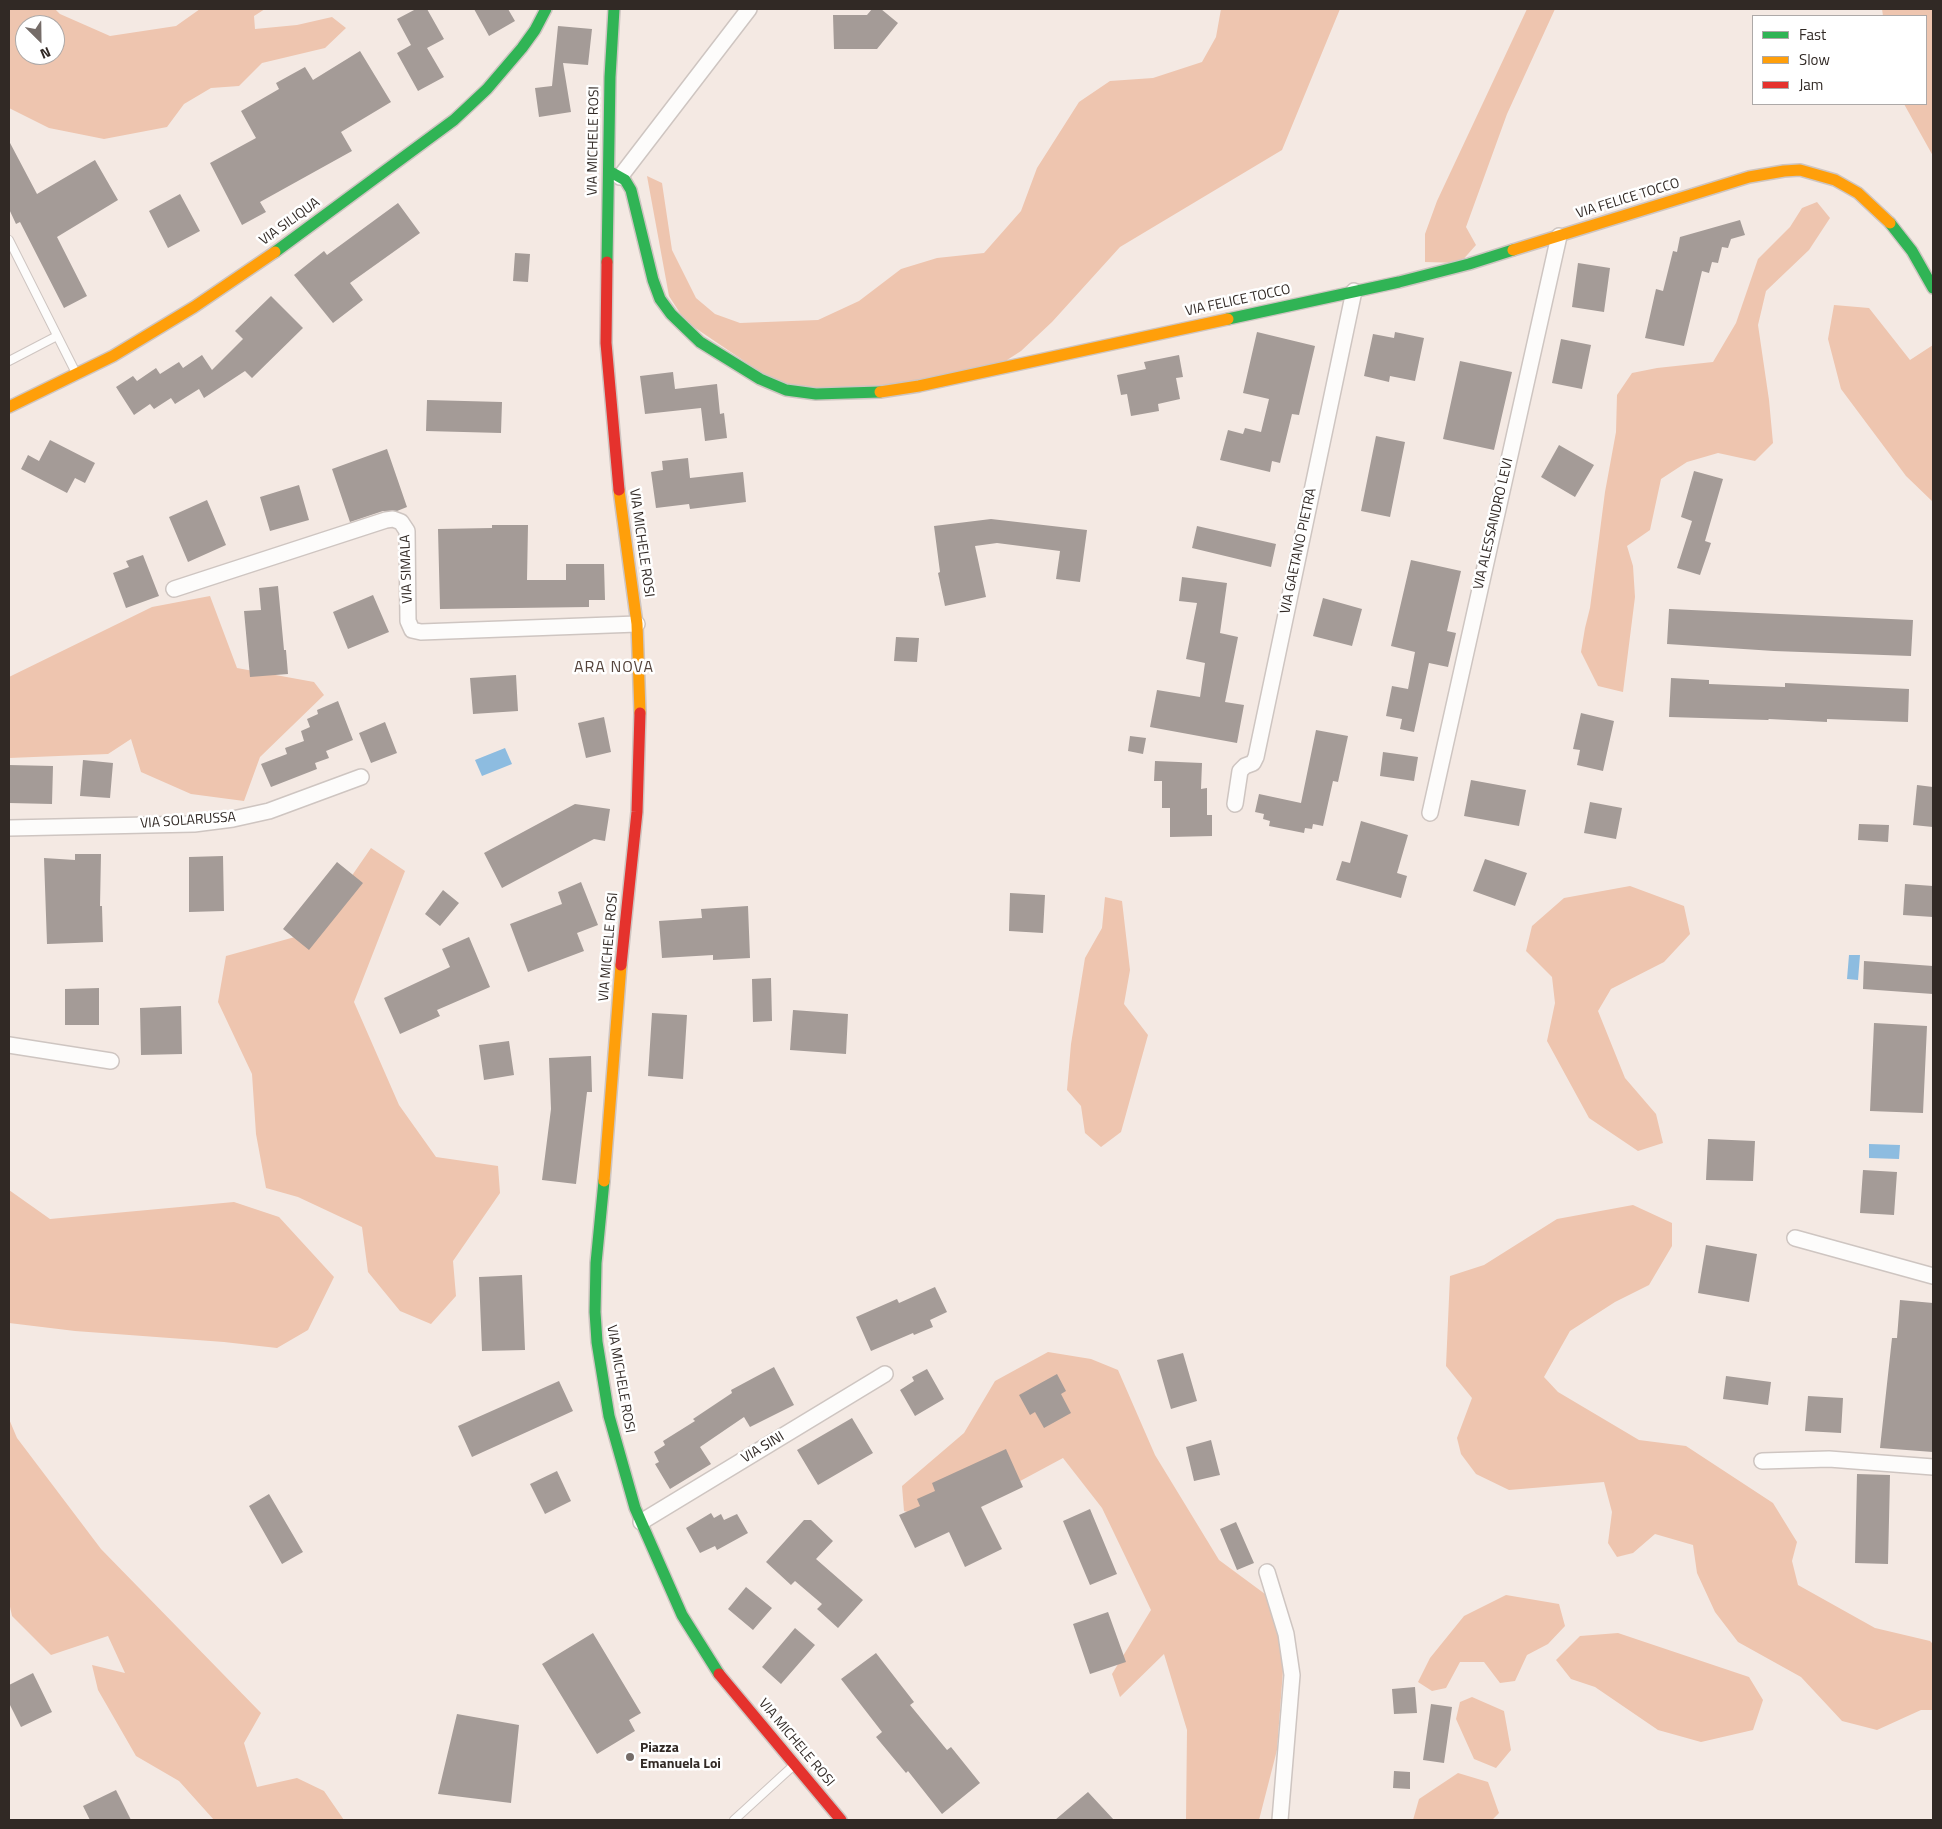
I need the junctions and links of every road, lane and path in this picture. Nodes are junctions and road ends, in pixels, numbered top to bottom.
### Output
1 (546, 9) edge
2 (614, 9) edge
3 (749, 9) edge
4 (614, 174) junction
5 (1559, 236) junction
6 (9, 240) edge
7 (11, 249) edge
8 (1933, 288) edge
9 (1354, 291) junction
10 (57, 336) junction
11 (9, 361) edge
12 (77, 375) junction
13 (9, 407) edge
14 (174, 589) dead end
15 (636, 624) junction
16 (361, 777) dead end
17 (1235, 804) dead end
18 (1430, 812) dead end
19 (9, 828) edge
20 (9, 1046) edge
21 (111, 1061) dead end
22 (1795, 1238) dead end
23 (1933, 1276) edge
24 (885, 1374) dead end
25 (1762, 1461) dead end
26 (1933, 1467) edge
27 (641, 1522) junction
28 (1267, 1572) dead end
29 (794, 1764) junction
30 (734, 1820) edge
31 (841, 1820) edge
32 (1280, 1820) edge

1 - 12 street, VIA SILIQUA
2 - 4 street, VIA MICHELE ROSI
3 - 4 street
4 - 9 street, VIA FELICE TOCCO
4 - 15 street, VIA MICHELE ROSI
5 - 8 street, VIA FELICE TOCCO
5 - 9 street, VIA FELICE TOCCO
5 - 18 street, VIA ALESSANDRO LEVI
6 - 7 lane
7 - 10 lane
9 - 17 street, VIA GAETANO PIETRA
10 - 11 lane
10 - 12 lane
12 - 13 street, VIA SILIQUA
14 - 15 street, VIA SIMALA
15 - 27 street, VIA MICHELE ROSI
16 - 19 street, VIA SOLARUSSA
20 - 21 street
22 - 23 street
24 - 27 street, VIA SINI
25 - 26 street
27 - 29 street, VIA MICHELE ROSI
28 - 32 street
29 - 30 lane
29 - 31 street, VIA MICHELE ROSI

